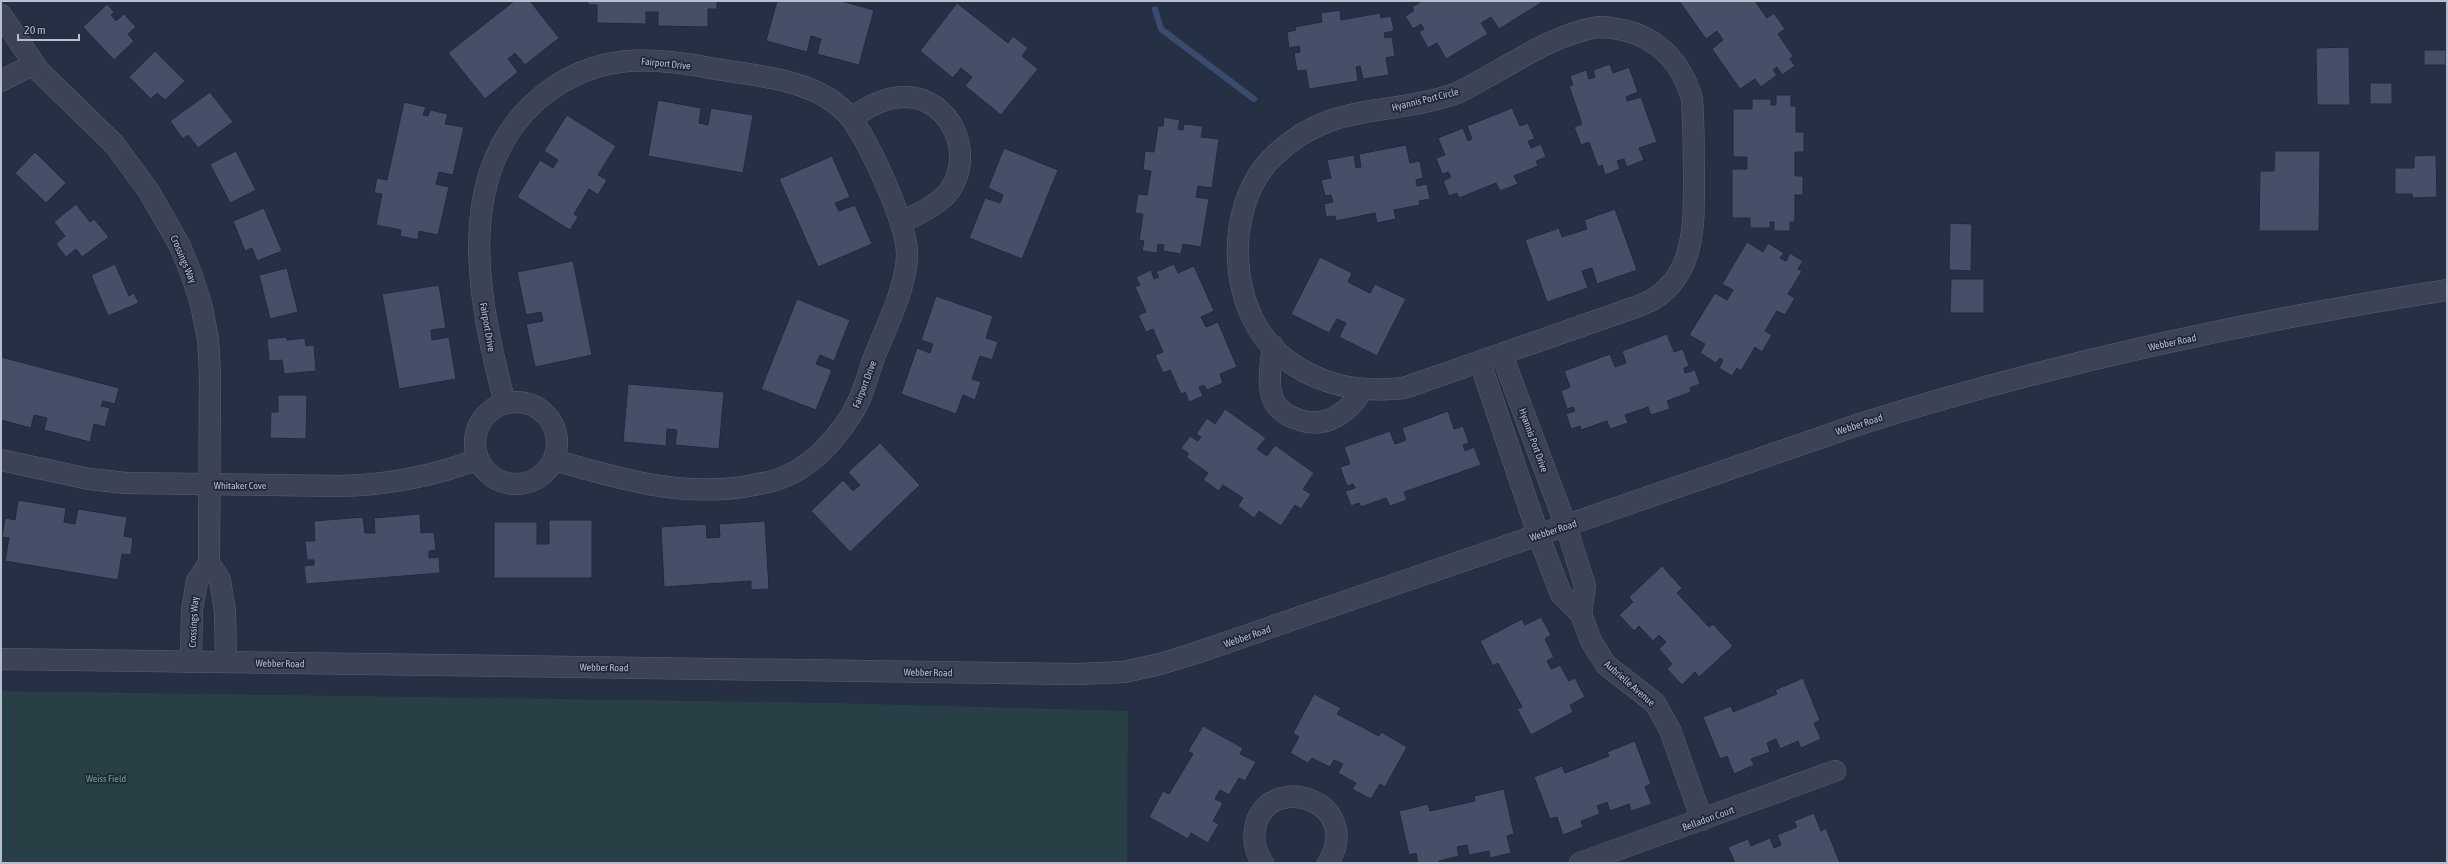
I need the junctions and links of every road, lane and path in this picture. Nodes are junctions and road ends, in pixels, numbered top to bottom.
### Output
1 (1, 15) edge
2 (34, 64) junction
3 (1, 81) edge
4 (851, 118) junction
5 (902, 222) junction
6 (2447, 290) edge
7 (1273, 346) junction
8 (1502, 355) junction
9 (1480, 362) junction
10 (1363, 390) junction
11 (505, 403) junction
12 (478, 459) junction
13 (1, 460) edge
14 (554, 460) junction
15 (210, 484) junction
16 (1566, 526) junction
17 (1538, 534) junction
18 (209, 563) junction
19 (1581, 614) junction
20 (1, 659) edge
21 (192, 662) junction
22 (226, 662) junction
23 (1835, 771) dead end
24 (1702, 820) junction
25 (1263, 863) edge
26 (1328, 863) edge
27 (1580, 863) edge

1 - 2 street, Crossings Way
2 - 3 street
2 - 15 street, Crossings Way
4 - 5 street, Fairport Drive
4 - 5 street
4 - 11 street, Fairport Drive
5 - 14 street, Fairport Drive
6 - 16 street, Webber Road
7 - 8 street, Hyannis Port Circle
7 - 10 street, Hyannis Port Circle
7 - 10 street
8 - 9 street, Hyannis Port Circle
8 - 16 street, Hyannis Port Drive
9 - 10 street, Hyannis Port Circle
9 - 17 street
11 - 12 street
11 - 14 street
12 - 14 street
12 - 15 street, Whitaker Cove
13 - 15 street, Whitaker Cove
15 - 18 street, Crossings Way
16 - 17 street, Webber Road
16 - 19 street, Aubrielle Avenue
17 - 19 street, Aubrielle Avenue
17 - 22 street, Webber Road
18 - 21 street, Crossings Way
18 - 22 street
19 - 24 street, Aubrielle Avenue
20 - 21 street, Webber Road
21 - 22 street, Webber Road
23 - 24 street, Belladon Court
24 - 27 street, Belladon Court
25 - 26 street

